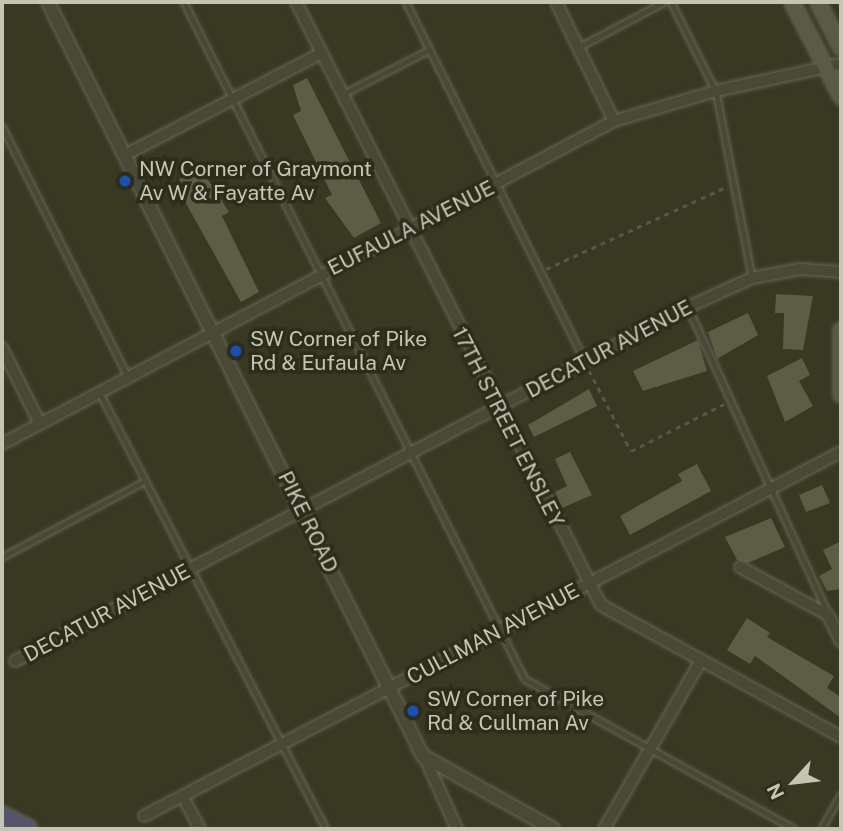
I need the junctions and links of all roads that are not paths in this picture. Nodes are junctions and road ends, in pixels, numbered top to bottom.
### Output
1 (48, 2) edge
2 (184, 2) edge
3 (296, 2) edge
4 (406, 2) edge
5 (556, 2) edge
6 (664, 2) edge
7 (671, 2) edge
8 (792, 2) edge
9 (818, 2) edge
10 (579, 48) junction
11 (841, 48) edge
12 (429, 50) junction
13 (322, 53) junction
14 (841, 64) edge
15 (826, 65) junction
16 (716, 90) junction
17 (343, 94) junction
18 (841, 97) edge
19 (234, 99) junction
20 (614, 121) junction
21 (2, 126) edge
22 (125, 155) junction
23 (495, 184) junction
24 (409, 230) junction
25 (841, 272) edge
26 (323, 274) junction
27 (752, 278) junction
28 (688, 307) junction
29 (841, 330) edge
30 (214, 333) junction
31 (2, 348) edge
32 (585, 361) junction
33 (129, 378) junction
34 (100, 393) junction
35 (841, 395) edge
36 (498, 408) junction
37 (40, 424) junction
38 (2, 444) edge
39 (413, 452) junction
40 (841, 452) edge
41 (145, 481) junction
42 (771, 489) junction
43 (302, 510) junction
44 (2, 557) edge
45 (740, 567) dead end
46 (191, 568) junction
47 (587, 585) junction
48 (828, 615) junction
49 (502, 629) junction
50 (841, 642) edge
51 (701, 660) junction
52 (15, 661) dead end
53 (390, 688) junction
54 (841, 737) edge
55 (282, 744) junction
56 (649, 749) junction
57 (423, 756) junction
58 (841, 794) edge
59 (183, 797) junction
60 (2, 816) edge
61 (144, 816) dead end
62 (28, 829) edge
63 (200, 829) edge
64 (326, 829) edge
65 (457, 829) edge
66 (553, 829) edge
67 (604, 829) edge
68 (794, 829) edge
69 (821, 829) edge

1 - 22 street, PIKE ROAD
2 - 19 lane
3 - 13 street, 17TH STREET ENSLEY
4 - 12 lane
5 - 10 street
6 - 10 lane
7 - 16 lane
8 - 15 main road
9 - 11 main road
10 - 20 street
12 - 17 lane
12 - 23 lane
13 - 17 street, 17TH STREET ENSLEY
13 - 19 street
14 - 15 street, EUFAULA AVENUE
15 - 16 street, EUFAULA AVENUE
15 - 18 main road
16 - 20 street, EUFAULA AVENUE
16 - 27 lane
17 - 24 street, 17TH STREET ENSLEY
19 - 22 street
19 - 26 lane
20 - 23 street, EUFAULA AVENUE
21 - 33 lane
22 - 30 street, PIKE ROAD
23 - 24 street, EUFAULA AVENUE
23 - 32 lane
24 - 26 street, EUFAULA AVENUE
24 - 36 street, 17TH STREET ENSLEY
25 - 27 street, DECATUR AVENUE
26 - 30 street, EUFAULA AVENUE
26 - 39 lane
27 - 28 street, DECATUR AVENUE
28 - 32 street, DECATUR AVENUE
28 - 42 lane
29 - 35 main road
30 - 33 street, EUFAULA AVENUE
30 - 43 street, PIKE ROAD
31 - 37 street
32 - 36 street, DECATUR AVENUE
33 - 34 street, EUFAULA AVENUE
34 - 37 street, EUFAULA AVENUE
34 - 41 lane
36 - 39 street, DECATUR AVENUE
36 - 47 street, 17TH STREET ENSLEY
37 - 38 street, EUFAULA AVENUE
39 - 43 street, DECATUR AVENUE
39 - 49 lane
40 - 42 street, CULLMAN AVENUE
41 - 44 lane
41 - 46 lane
42 - 47 street, CULLMAN AVENUE
42 - 48 lane
43 - 46 street, DECATUR AVENUE
43 - 53 street, PIKE ROAD
45 - 48 street
46 - 52 street, DECATUR AVENUE
46 - 55 lane
47 - 49 street, CULLMAN AVENUE
47 - 51 street, 17TH STREET ENSLEY
48 - 50 street
49 - 53 street, CULLMAN AVENUE
49 - 56 lane
51 - 54 street, 17TH STREET ENSLEY
51 - 56 street
53 - 55 street, CULLMAN AVENUE
53 - 57 street, PIKE ROAD
55 - 59 street, CULLMAN AVENUE
55 - 64 lane
56 - 67 street
56 - 68 lane
57 - 65 street
57 - 66 street
58 - 69 lane
59 - 61 street, CULLMAN AVENUE
59 - 63 street
60 - 62 highway

